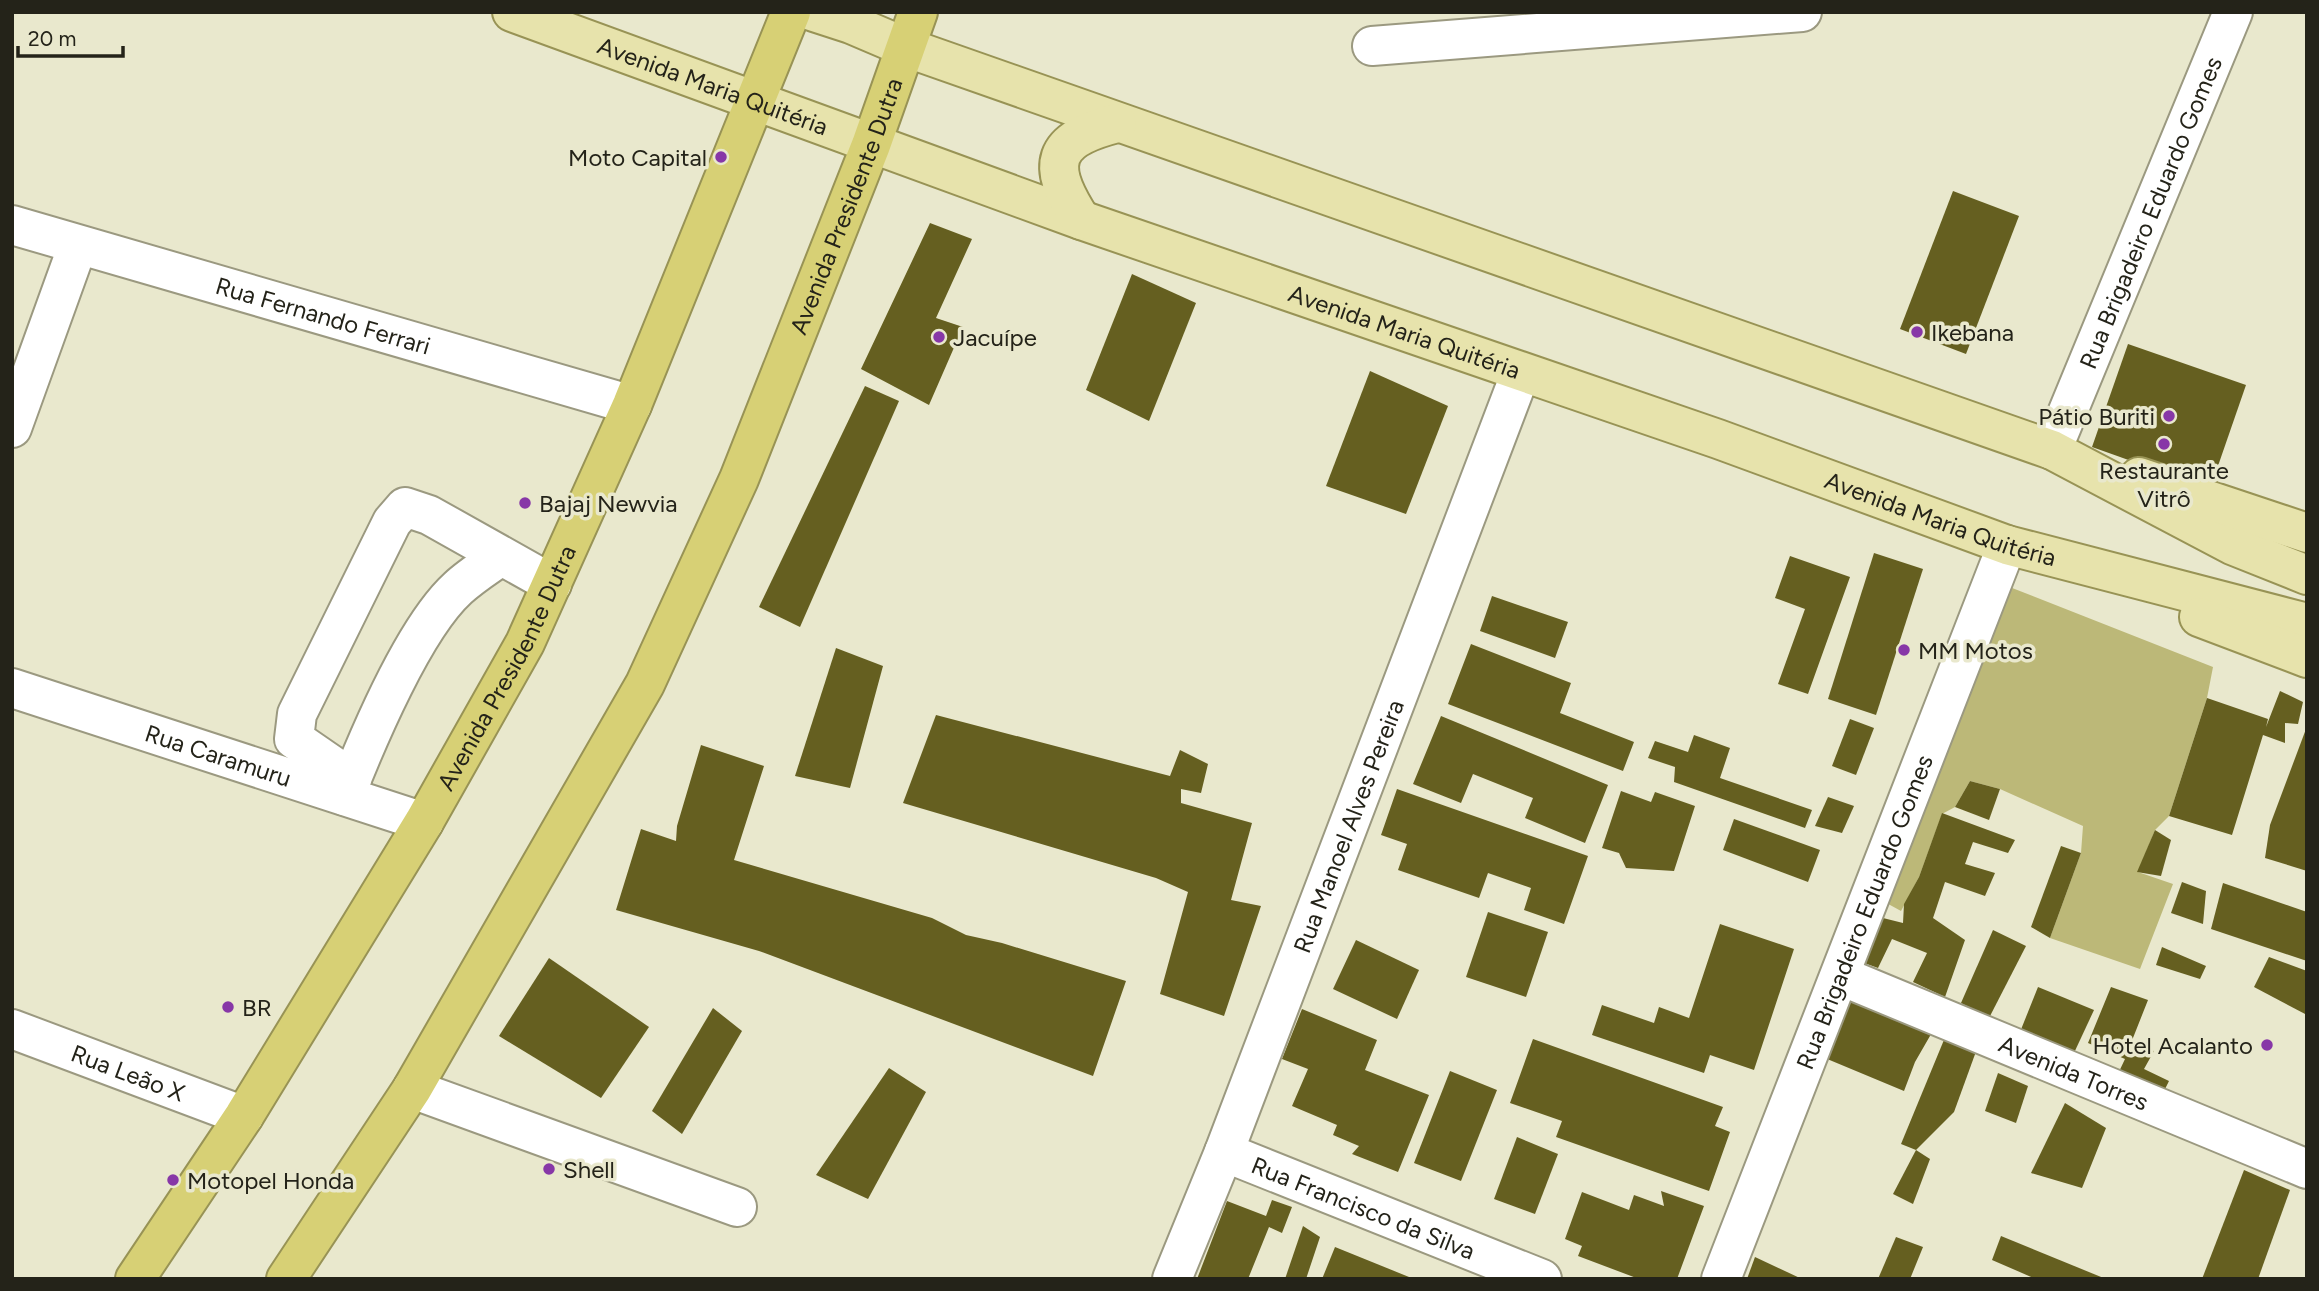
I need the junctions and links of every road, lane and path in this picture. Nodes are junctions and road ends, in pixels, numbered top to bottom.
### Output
1 (512, 12) edge
2 (791, 12) edge
3 (814, 12) edge
4 (918, 12) edge
5 (1802, 12) edge
6 (2233, 12) edge
7 (1372, 46) dead end
8 (905, 47) junction
9 (756, 101) junction
10 (1117, 123) junction
11 (871, 145) junction
12 (1081, 220) junction
13 (12, 225) edge
14 (78, 245) junction
15 (1521, 372) junction
16 (632, 405) junction
17 (12, 428) edge
18 (2057, 452) junction
19 (2307, 533) edge
20 (2014, 547) junction
21 (501, 556) junction
22 (2307, 575) edge
23 (552, 584) junction
24 (2307, 623) edge
25 (2307, 658) edge
26 (12, 688) edge
27 (348, 787) junction
28 (424, 822) junction
29 (1841, 976) junction
30 (12, 1029) edge
31 (412, 1089) junction
32 (244, 1116) junction
33 (1224, 1152) junction
34 (2307, 1169) edge
35 (737, 1207) dead end
36 (135, 1279) edge
37 (286, 1279) edge
38 (1172, 1279) edge
39 (1542, 1279) edge
40 (1721, 1279) edge

1 - 9 main road, Avenida Maria Quitéria
2 - 9 highway, Avenida Presidente Dutra
3 - 8 main road
4 - 8 highway, Avenida Presidente Dutra
5 - 7 street
6 - 18 street, Rua Brigadeiro Eduardo Gomes
8 - 10 main road
8 - 11 highway, Avenida Presidente Dutra
9 - 11 main road, Avenida Maria Quitéria
9 - 16 highway, Avenida Presidente Dutra
10 - 12 main road
10 - 18 main road
11 - 12 main road, Avenida Maria Quitéria
11 - 31 highway, Avenida Presidente Dutra
12 - 15 main road, Avenida Maria Quitéria
13 - 14 street, Rua Fernando Ferrari
14 - 16 street, Rua Fernando Ferrari
14 - 17 street
15 - 20 main road, Avenida Maria Quitéria
15 - 33 street, Rua Manoel Alves Pereira
16 - 23 highway, Avenida Presidente Dutra
18 - 19 main road
18 - 22 main road
20 - 24 main road, Avenida Maria Quitéria
20 - 25 main road
20 - 29 street, Rua Brigadeiro Eduardo Gomes
21 - 23 street
21 - 27 street
21 - 27 street
23 - 28 highway, Avenida Presidente Dutra
26 - 27 street, Rua Caramuru
27 - 28 street, Rua Caramuru
28 - 32 highway, Avenida Presidente Dutra
29 - 34 street, Avenida Torres
29 - 40 street, Rua Brigadeiro Eduardo Gomes
30 - 32 street, Rua Leão X
31 - 35 street
31 - 37 highway, Avenida Presidente Dutra
32 - 36 highway, Avenida Presidente Dutra
33 - 38 street, Rua Manoel Alves Pereira
33 - 39 street, Rua Francisco da Silva

